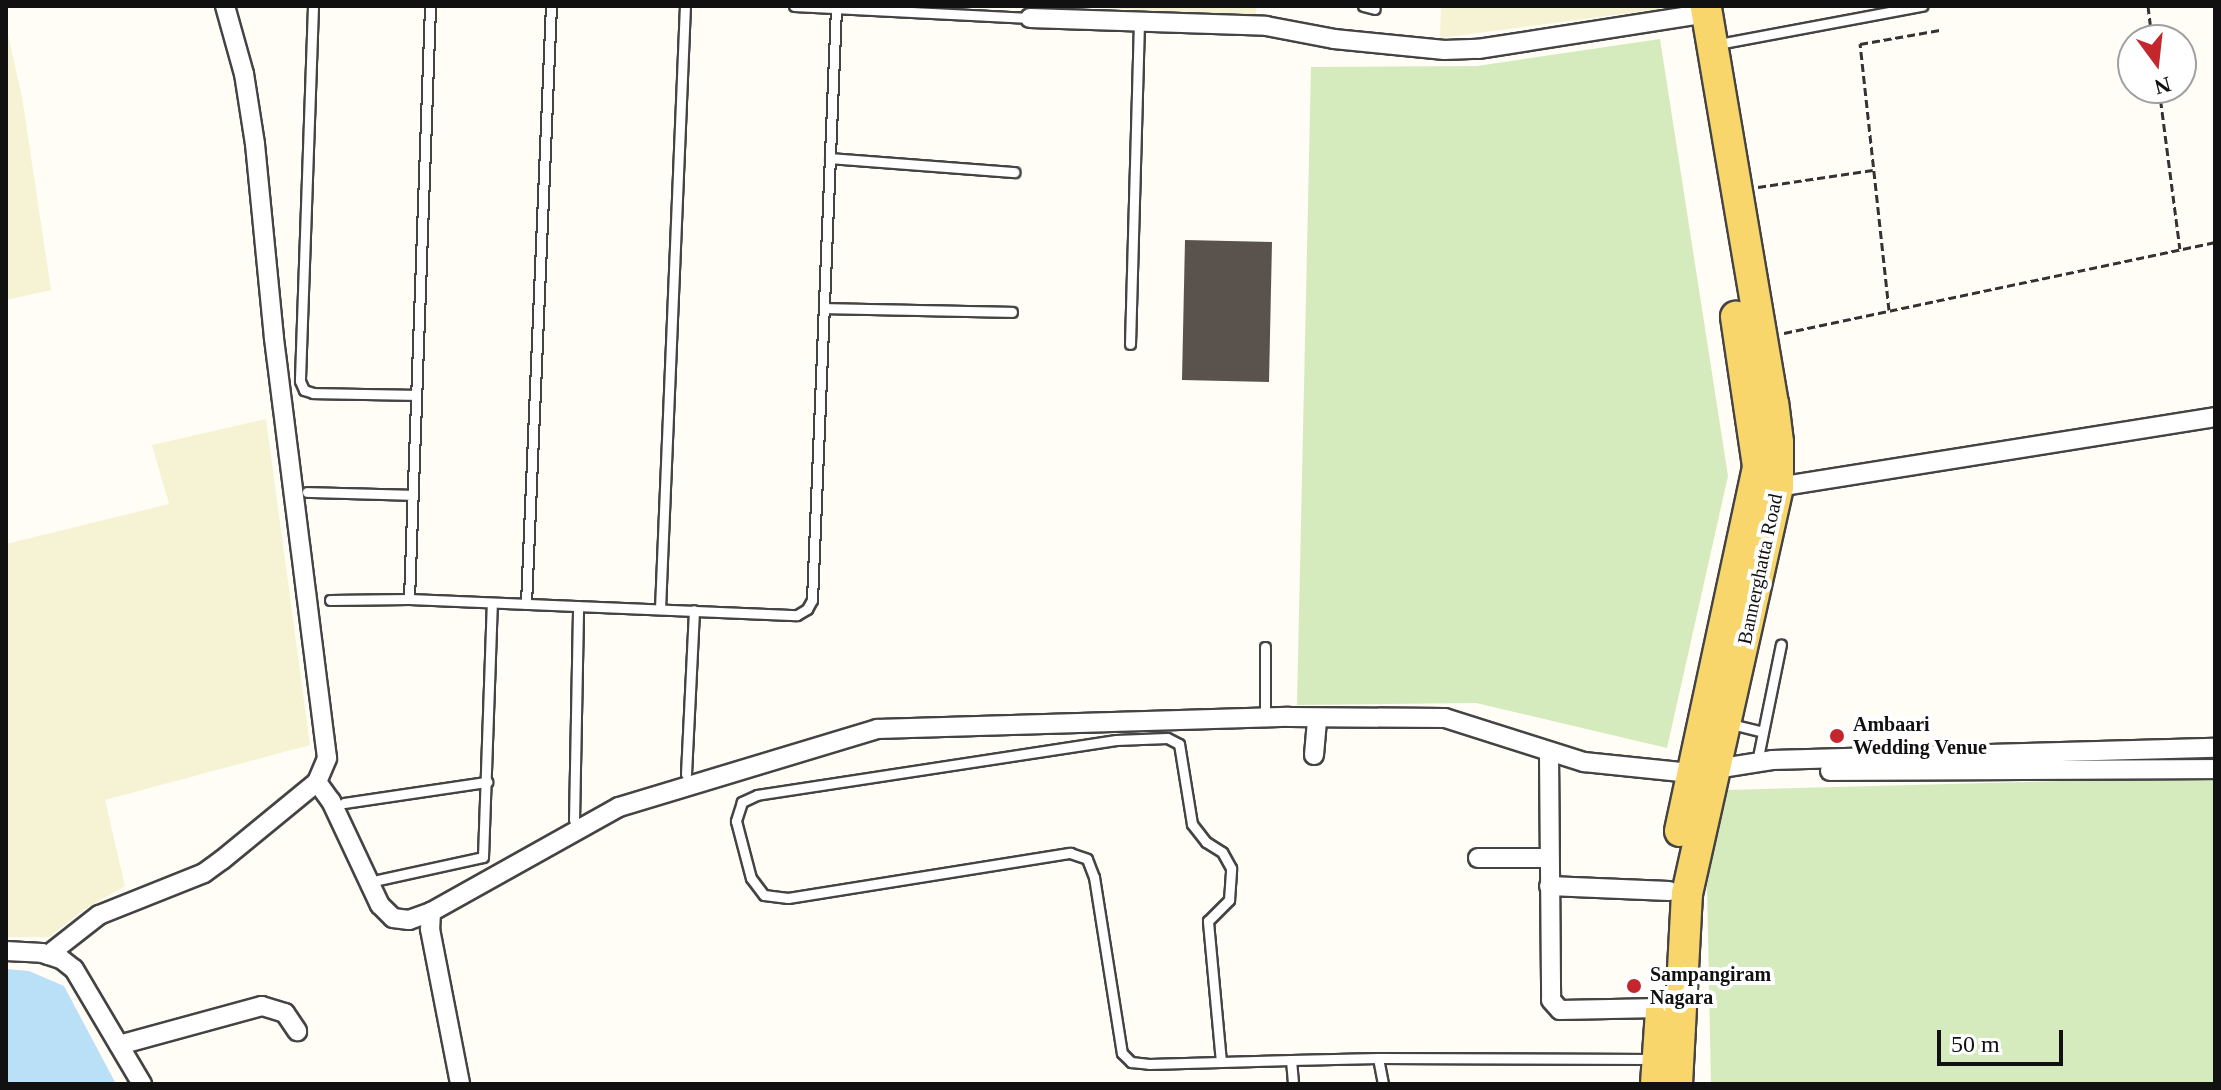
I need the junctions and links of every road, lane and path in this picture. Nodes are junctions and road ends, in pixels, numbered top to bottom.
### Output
1 (225, 6) edge
2 (313, 6) edge
3 (430, 6) edge
4 (551, 6) edge
5 (685, 6) edge
6 (798, 6) edge
7 (1363, 6) edge
8 (1922, 6) edge
9 (836, 8) edge
10 (1375, 9) dead end
11 (1696, 10) edge
12 (1030, 18) joint
13 (1139, 24) junction
14 (1940, 30) dead end
15 (1711, 46) junction
16 (2161, 104) edge
17 (830, 158) junction
18 (1873, 170) junction
19 (1014, 172) dead end
20 (1734, 190) junction
21 (2215, 242) edge
22 (2180, 249) junction
23 (824, 308) junction
24 (1889, 310) junction
25 (1012, 312) dead end
26 (1761, 338) junction
27 (1130, 344) dead end
28 (416, 395) junction
29 (2215, 417) edge
30 (1778, 487) junction
31 (307, 492) dead end
32 (413, 495) junction
33 (409, 599) junction
34 (330, 600) dead end
35 (492, 603) junction
36 (526, 604) junction
37 (578, 606) junction
38 (660, 609) junction
39 (694, 610) junction
40 (1781, 644) dead end
41 (1265, 647) dead end
42 (1317, 718) junction
43 (1265, 719) junction
44 (1724, 722) junction
45 (1763, 732) junction
46 (2215, 748) edge
47 (1549, 754) junction
48 (1314, 755) dead end
49 (1756, 765) junction
50 (2215, 769) edge
51 (1701, 772) junction
52 (686, 774) dead end
53 (317, 782) junction
54 (487, 782) junction
55 (344, 803) dead end
56 (574, 820) dead end
57 (1478, 858) dead end
58 (1549, 858) junction
59 (378, 880) dead end
60 (1549, 886) junction
61 (1669, 891) junction
62 (431, 912) junction
63 (6, 951) edge
64 (48, 955) junction
65 (1667, 999) junction
66 (297, 1031) dead end
67 (119, 1045) junction
68 (1378, 1058) junction
69 (1291, 1060) junction
70 (1221, 1062) junction
71 (1656, 1071) edge
72 (142, 1084) edge
73 (460, 1084) edge
74 (1293, 1084) edge
75 (1383, 1084) edge
76 (1677, 1084) edge

1 - 53 street
2 - 28 lane
3 - 28 lane
4 - 36 lane
5 - 38 lane
6 - 9 lane
7 - 10 lane
8 - 15 lane
9 - 12 lane
9 - 17 lane
11 - 13 street
11 - 15 main road, Bannerghatta Road
11 - 51 main road, Bannerghatta Road
12 - 13 street
13 - 27 lane
14 - 18 path
15 - 20 main road, Bannerghatta Road
16 - 22 path
17 - 19 lane
17 - 23 lane
18 - 20 path
18 - 24 path
20 - 26 main road, Bannerghatta Road
21 - 22 path
22 - 24 path
23 - 25 lane
23 - 39 lane
24 - 26 path
26 - 30 main road, Bannerghatta Road
28 - 32 lane
29 - 30 street
30 - 44 main road, Bannerghatta Road
31 - 32 lane
32 - 33 lane
33 - 34 lane
33 - 35 lane
35 - 36 lane
35 - 54 lane
36 - 37 lane
37 - 38 lane
37 - 56 lane
38 - 39 lane
39 - 52 lane
40 - 45 lane
41 - 43 lane
42 - 43 street
42 - 47 street
42 - 48 street
43 - 62 street
44 - 45 lane
44 - 51 main road, Bannerghatta Road
45 - 49 lane
46 - 49 street
47 - 51 street
47 - 58 street
49 - 50 street
49 - 51 street
51 - 61 main road, Bannerghatta Road
51 - 65 main road, Bannerghatta Road
53 - 62 street
53 - 64 street
54 - 55 lane
54 - 59 lane
57 - 58 street
58 - 60 street
60 - 61 street
60 - 65 street
61 - 65 main road, Bannerghatta Road
62 - 73 street
63 - 64 street
64 - 67 street
65 - 71 main road, Bannerghatta Road
65 - 76 main road, Bannerghatta Road
66 - 67 street
67 - 72 street
68 - 69 lane
68 - 71 lane
68 - 75 lane
69 - 70 lane
69 - 74 lane
70 - 70 lane

